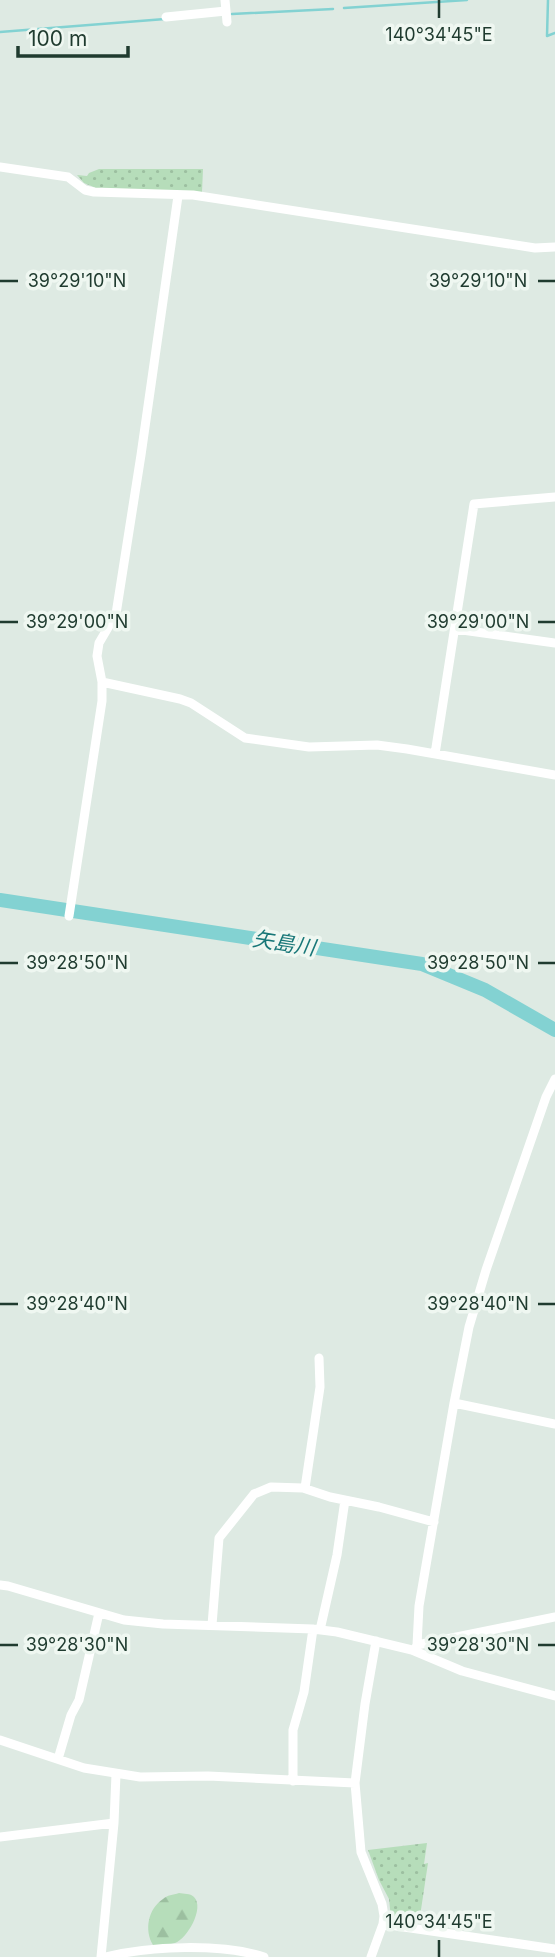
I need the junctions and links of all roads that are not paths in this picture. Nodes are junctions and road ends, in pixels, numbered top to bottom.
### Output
1 (225, 0) edge
2 (226, 11) junction
3 (166, 17) dead end
4 (227, 22) dead end
5 (0, 167) edge
6 (178, 196) junction
7 (555, 247) edge
8 (555, 497) edge
9 (455, 629) junction
10 (555, 642) edge
11 (102, 682) junction
12 (435, 754) junction
13 (555, 775) edge
14 (69, 916) dead end
15 (555, 1079) edge
16 (319, 1358) dead end
17 (454, 1403) junction
18 (555, 1424) edge
19 (305, 1488) junction
20 (345, 1500) junction
21 (434, 1522) junction
22 (0, 1585) edge
23 (99, 1613) junction
24 (555, 1617) edge
25 (212, 1625) junction
26 (317, 1630) junction
27 (376, 1641) junction
28 (416, 1648) junction
29 (555, 1696) edge
30 (0, 1740) edge
31 (58, 1759) junction
32 (116, 1773) junction
33 (293, 1781) junction
34 (355, 1783) junction
35 (114, 1823) junction
36 (0, 1836) edge
37 (383, 1924) junction
38 (555, 1949) edge
39 (103, 1957) edge
40 (264, 1957) edge
41 (371, 1957) edge

1 - 2 street
2 - 3 street
2 - 4 street
5 - 6 street
6 - 7 street
6 - 11 street
8 - 9 street
9 - 10 street
9 - 12 street
11 - 12 street
11 - 14 street
12 - 13 street
15 - 17 street
16 - 19 street
17 - 18 street
17 - 21 street
19 - 20 street
19 - 25 street
20 - 21 street
20 - 26 street
21 - 28 street
22 - 23 street
23 - 25 street
23 - 31 street
24 - 28 street
25 - 26 street
26 - 27 street
26 - 33 street
27 - 28 street
27 - 34 street
28 - 29 street
30 - 31 street
31 - 32 street
32 - 33 street
32 - 35 street
33 - 34 street
34 - 37 street
35 - 36 street
35 - 39 street
37 - 38 street
37 - 41 street
39 - 40 street

